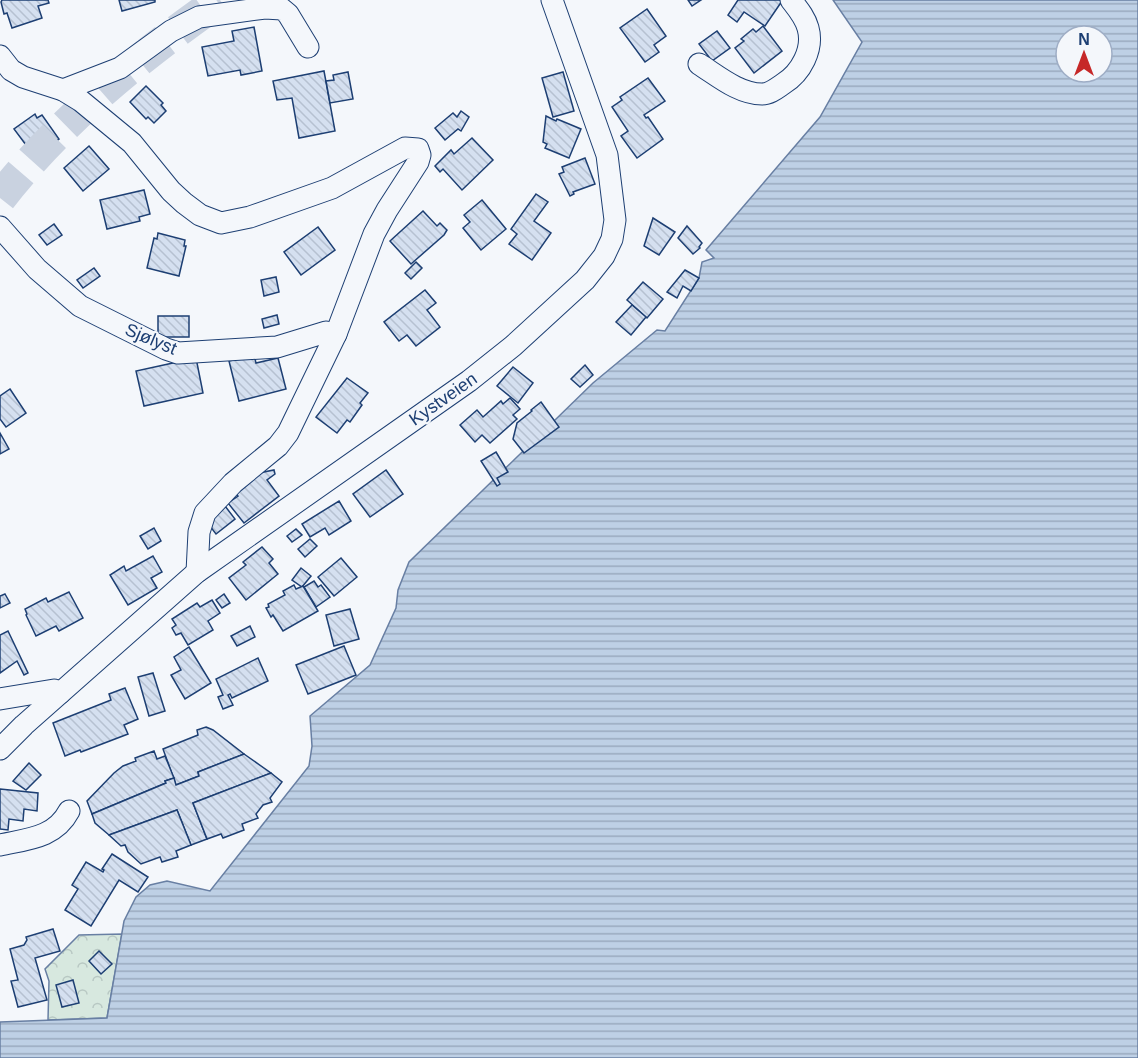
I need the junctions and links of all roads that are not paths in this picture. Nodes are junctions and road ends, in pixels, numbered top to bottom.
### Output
1 (552, 0) edge
2 (791, 0) edge
3 (308, 47) dead end
4 (0, 56) edge
5 (699, 63) dead end
6 (63, 90) junction
7 (0, 227) edge
8 (336, 334) junction
9 (197, 572) junction
10 (60, 693) junction
11 (0, 699) edge
12 (0, 749) edge
13 (69, 811) dead end
14 (0, 845) edge

1 - 9 street, Kystveien
2 - 5 street
3 - 6 street
4 - 6 street
6 - 8 street
7 - 8 street, Sjølyst
8 - 9 street
9 - 10 street, Kystveien
10 - 11 street
10 - 12 street, Kystveien
13 - 14 street

